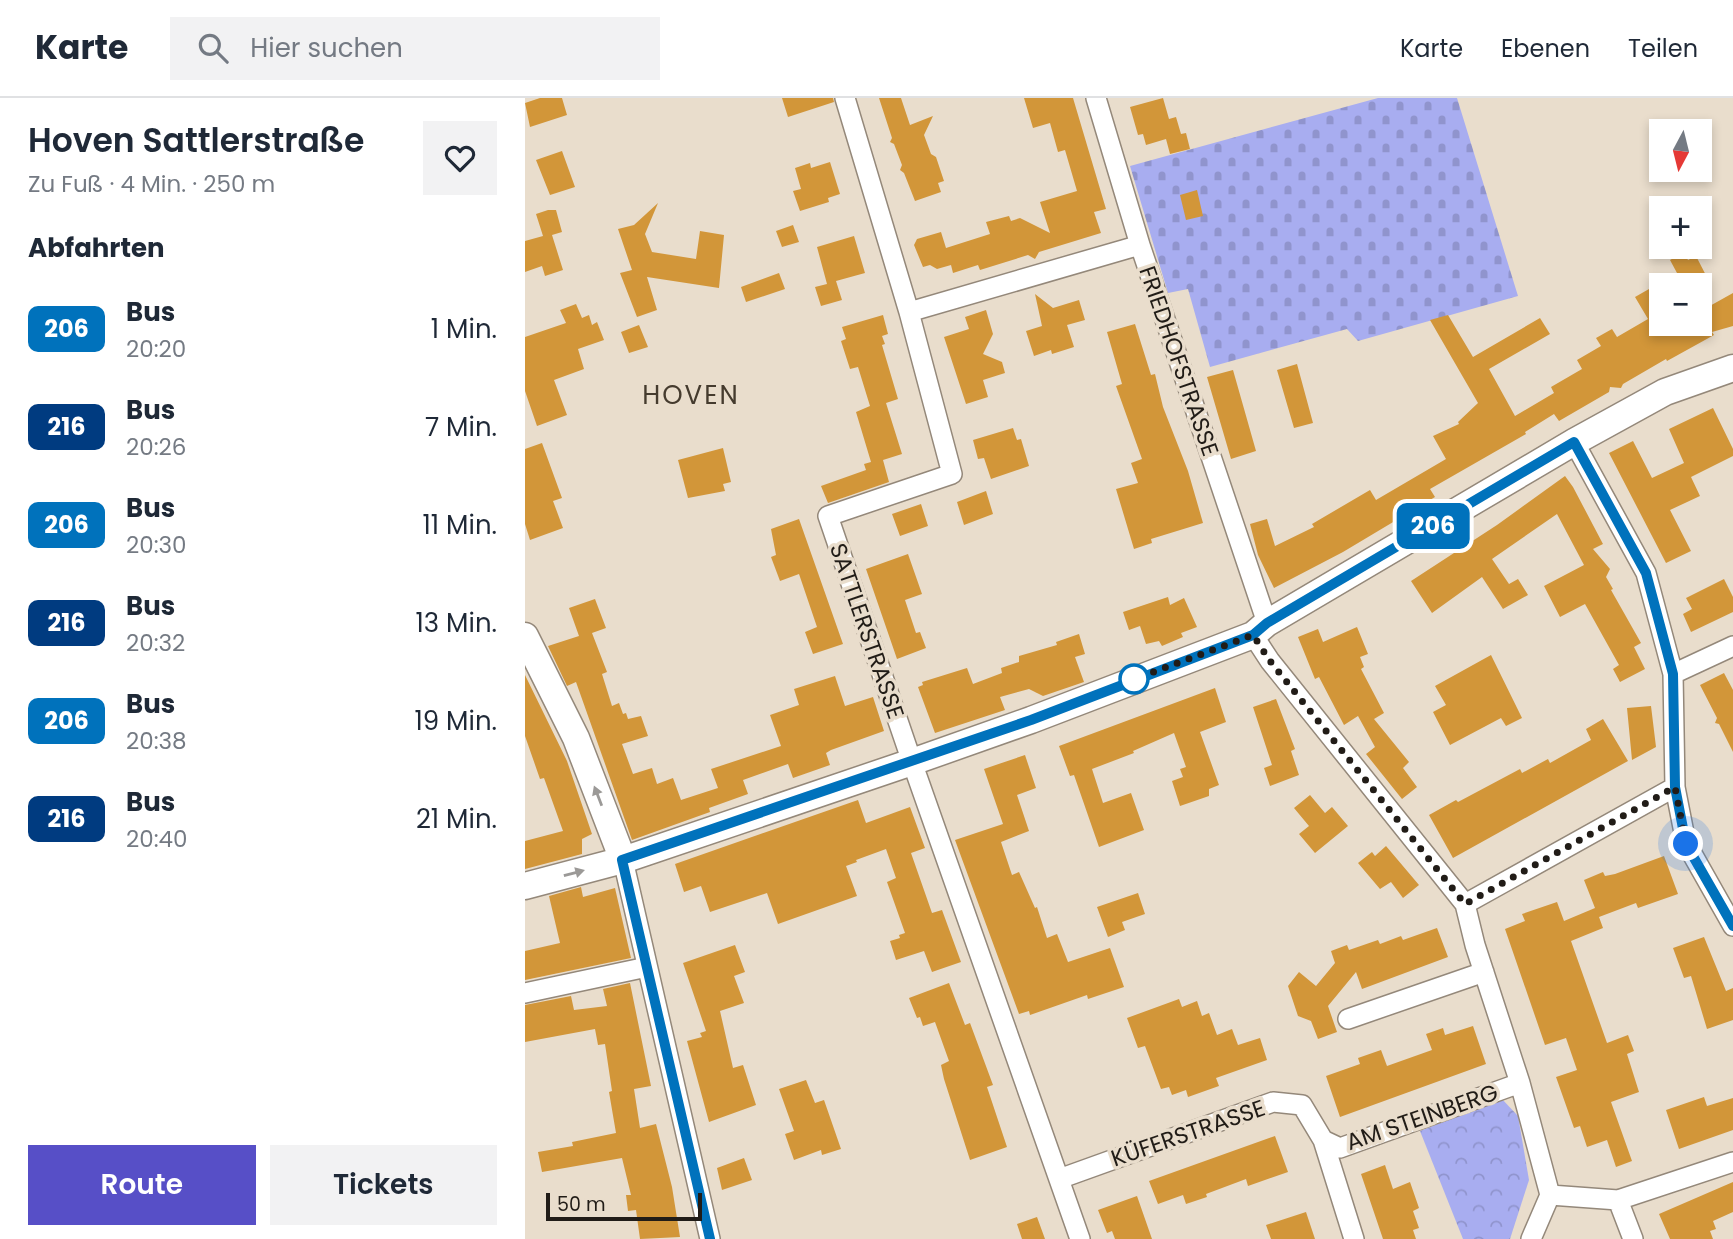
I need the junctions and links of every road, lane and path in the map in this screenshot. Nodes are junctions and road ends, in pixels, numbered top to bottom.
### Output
1 (845, 98) edge
2 (1096, 98) edge
3 (1140, 246) junction
4 (909, 312) junction
5 (1733, 368) edge
6 (1574, 442) junction
7 (1260, 629) junction
8 (525, 635) edge
9 (1733, 646) edge
10 (1673, 674) junction
11 (912, 762) junction
12 (1675, 787) junction
13 (622, 860) junction
14 (525, 886) edge
15 (1465, 904) junction
16 (1732, 922) edge
17 (647, 967) junction
18 (1484, 972) junction
19 (525, 993) edge
20 (1348, 1018) dead end
21 (1520, 1083) junction
22 (1323, 1140) junction
23 (1733, 1162) edge
24 (1059, 1178) junction
25 (1551, 1195) junction
26 (1618, 1200) junction
27 (710, 1239) edge
28 (1080, 1239) edge
29 (1354, 1239) edge
30 (1531, 1239) edge
31 (1633, 1239) edge

1 - 4 street, SATTLERSTRASSE
2 - 3 street, FRIEDHOFSTRASSE
3 - 4 street
3 - 7 street, FRIEDHOFSTRASSE
4 - 11 street, SATTLERSTRASSE
5 - 6 main road
6 - 7 main road
6 - 10 street
7 - 11 main road
7 - 15 street, AM STEINBERG
13 -> 8 main road
9 - 10 street
10 - 12 street
11 - 13 main road
11 - 24 street, SATTLERSTRASSE
12 - 15 street
12 - 16 street
14 -> 13 main road
13 - 17 street
15 - 18 street, AM STEINBERG
17 - 19 street
17 - 27 street
18 - 20 street
18 - 21 street, AM STEINBERG
21 - 22 street, AM STEINBERG
21 - 25 street, AM STEINBERG
22 - 24 street, KÜFERSTRASSE
22 - 29 street, KÜFERSTRASSE
23 - 26 street
24 - 28 street, SATTLERSTRASSE
25 - 26 street
25 - 30 street
26 - 31 street

